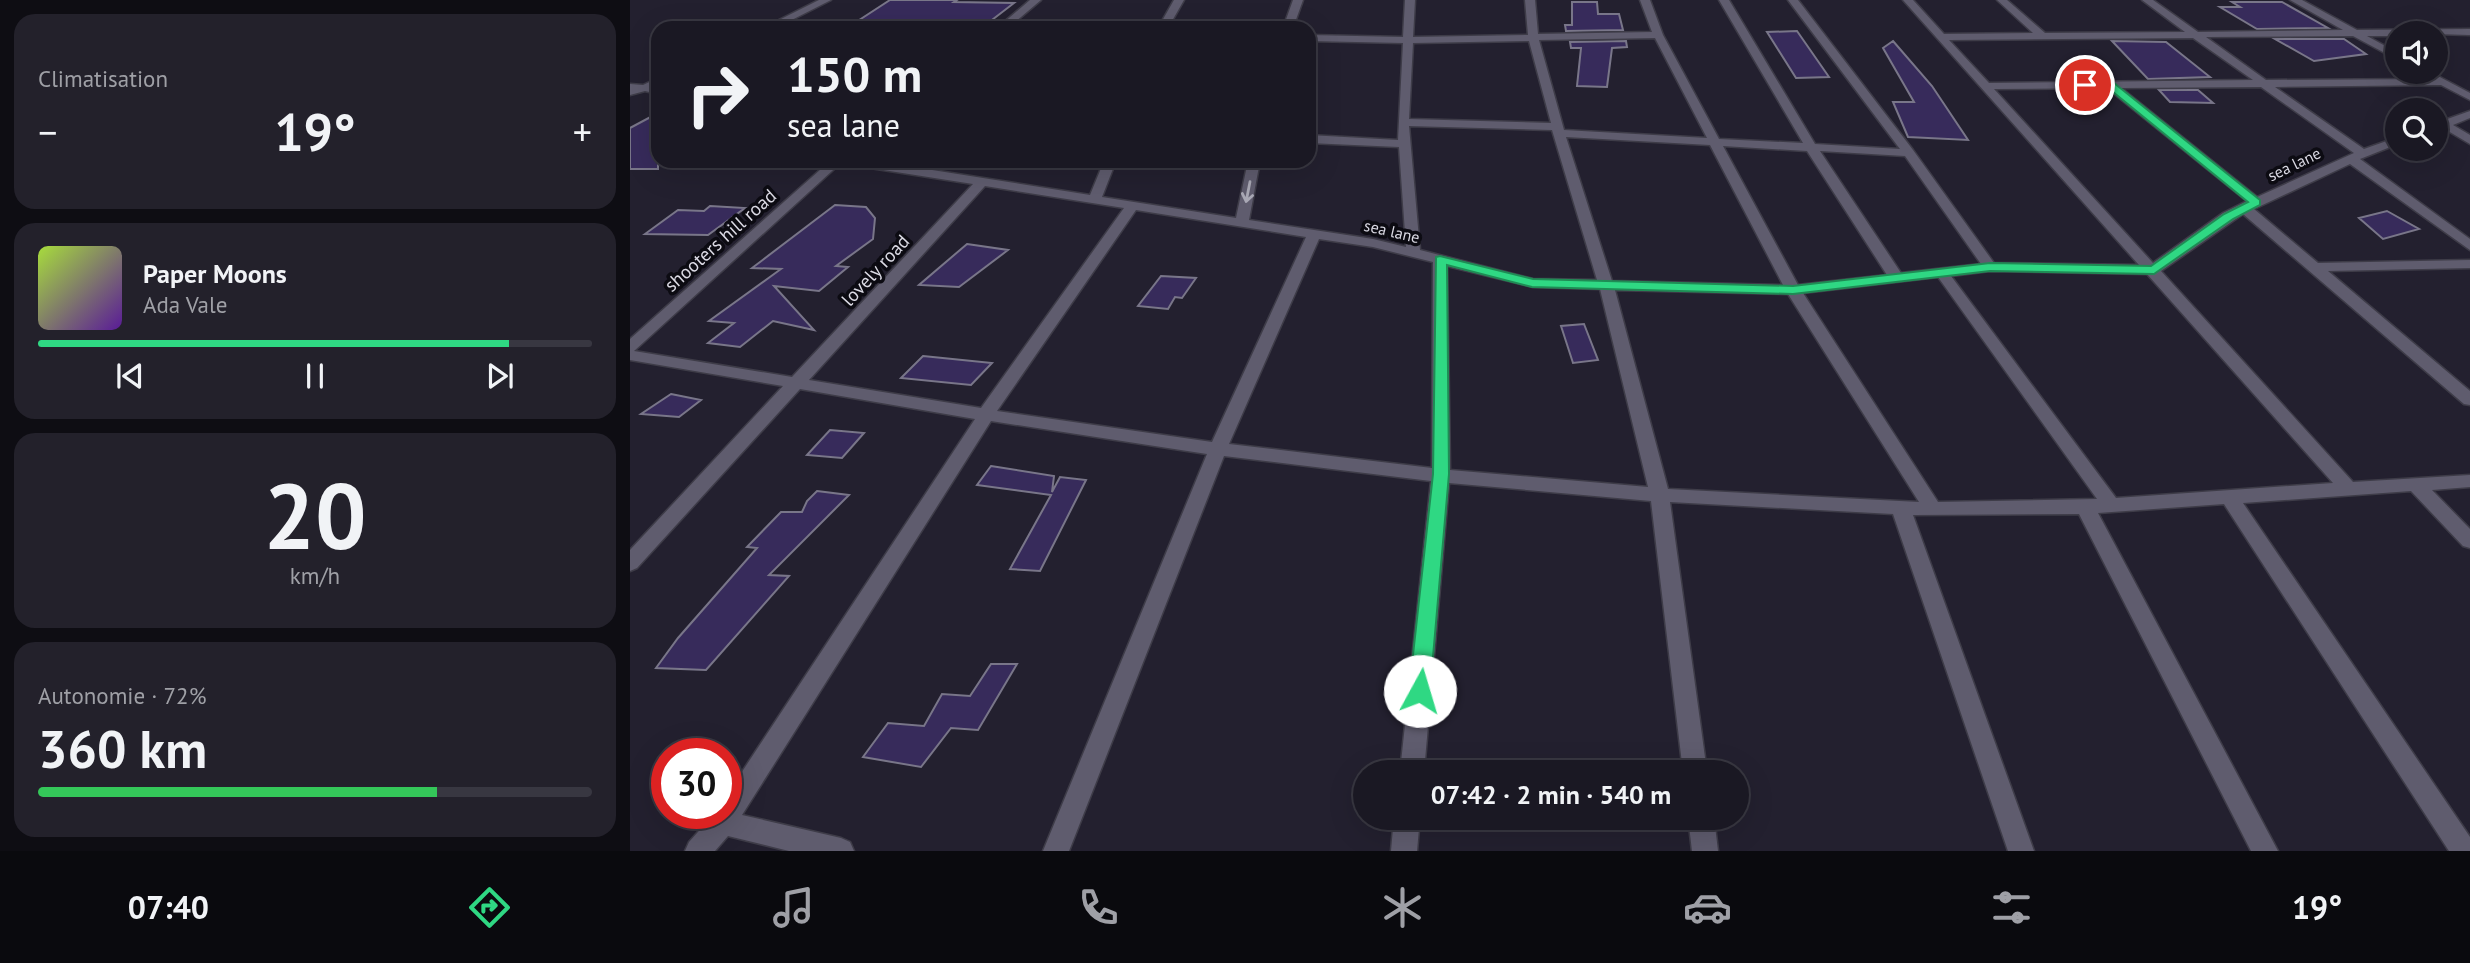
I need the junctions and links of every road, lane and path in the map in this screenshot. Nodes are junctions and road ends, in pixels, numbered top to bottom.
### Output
1 (826, 0) edge
2 (1036, 0) edge
3 (1179, 0) edge
4 (1298, 0) edge
5 (1410, 0) edge
6 (1530, 0) edge
7 (1645, 0) edge
8 (1724, 0) edge
9 (1793, 0) edge
10 (1908, 0) edge
11 (2002, 0) edge
12 (2147, 0) edge
13 (2295, 0) edge
14 (782, 21) edge
15 (1010, 21) edge
16 (1167, 21) edge
17 (1290, 21) edge
18 (2470, 32) edge
19 (2354, 33) junction
20 (1658, 35) junction
21 (2042, 36) junction
22 (2197, 36) junction
23 (1533, 37) junction
24 (1942, 37) junction
25 (1316, 38) edge
26 (1406, 40) junction
27 (2385, 50) edge
28 (2385, 83) edge
29 (2264, 84) junction
30 (2447, 84) edge
31 (651, 85) edge
32 (2110, 85) junction
33 (1985, 86) junction
34 (645, 88) junction
35 (630, 89) edge
36 (651, 89) edge
37 (2470, 97) edge
38 (2470, 114) edge
39 (1403, 122) junction
40 (2448, 122) edge
41 (2448, 129) edge
42 (1558, 130) junction
43 (1316, 139) edge
44 (1713, 140) junction
45 (2470, 140) edge
46 (1404, 144) junction
47 (2385, 145) edge
48 (1812, 149) junction
49 (1909, 153) junction
50 (2356, 155) junction
51 (829, 168) edge
52 (895, 168) edge
53 (1107, 168) edge
54 (1253, 168) edge
55 (982, 182) junction
56 (1094, 201) junction
57 (2250, 205) junction
58 (1132, 206) junction
59 (1242, 223) junction
60 (1314, 234) junction
61 (2470, 246) edge
62 (1413, 253) junction
63 (1440, 260) junction
64 (2470, 264) edge
65 (1990, 267) junction
66 (2315, 267) junction
67 (2154, 270) junction
68 (1942, 273) junction
69 (1897, 278) junction
70 (1606, 285) junction
71 (1793, 290) junction
72 (630, 328) edge
73 (650, 329) junction
74 (630, 347) edge
75 (630, 355) edge
76 (796, 383) junction
77 (2470, 400) edge
78 (987, 413) junction
79 (1217, 449) junction
80 (1441, 474) junction
81 (2470, 481) edge
82 (2415, 483) junction
83 (2346, 486) junction
84 (1660, 496) junction
85 (2228, 496) junction
86 (2111, 505) junction
87 (1900, 507) junction
88 (2085, 507) junction
89 (1933, 509) junction
90 (2470, 541) edge
91 (630, 563) edge
92 (1413, 760) edge
93 (1693, 760) edge
94 (742, 793) edge
95 (742, 828) edge
96 (718, 829) edge
97 (1406, 830) edge
98 (1703, 830) edge
99 (698, 851) edge
100 (841, 851) edge
101 (1056, 851) edge
102 (1404, 851) edge
103 (1705, 851) edge
104 (2021, 851) edge
105 (2265, 851) edge
106 (2464, 851) edge

1 - 14 street
2 - 15 street
3 - 16 street
4 - 17 street
5 - 26 street
6 - 23 street
7 - 20 street
8 - 48 street
9 - 49 street
10 - 24 street
11 - 21 street
12 - 22 street
13 - 19 street
18 - 19 street
19 - 22 street
19 - 27 street
20 - 23 street
20 - 44 street
21 - 22 street
21 - 24 street
22 - 29 street
23 - 26 street
23 - 42 street
24 - 33 street
25 - 26 street
26 - 39 street
28 - 29 street
29 - 32 street
29 - 50 street
30 - 37 street
31 - 34 street
32 - 33 street
32 - 57 street
33 - 67 street
34 - 35 street
34 - 36 street
38 - 40 street
39 - 42 street
39 - 46 street
41 - 45 street
42 - 44 street
42 - 70 street
43 - 46 street
44 - 48 street
44 - 71 street
46 - 62 street
47 - 50 street, sea lane
48 - 49 street
48 - 69 street
49 - 65 street
50 - 57 street, sea lane
50 - 61 street
51 - 73 street, shooters hill road
52 - 55 street, sea lane
53 - 56 street
54 -> 59 street
55 - 56 street, sea lane
55 - 76 street, lovely road
56 - 58 street, sea lane
57 - 66 street
57 - 67 street, sea lane
58 - 59 street, sea lane
58 - 78 street
59 - 60 street, sea lane
60 - 62 street, sea lane
60 - 79 street
62 - 63 street, sea lane
63 - 70 street, sea lane
63 - 80 street
64 - 66 street
65 - 67 street, sea lane
65 - 68 street, sea lane
66 - 77 street
67 - 83 street
68 - 69 street, sea lane
68 - 86 street
69 - 71 street, sea lane
70 - 71 street, sea lane
70 - 84 street
71 - 89 street
72 - 73 street
73 - 74 street, shooters hill road
75 - 76 street
76 - 78 street
76 - 91 street, lovely road
78 - 79 street
78 - 94 street
79 - 80 street
79 - 101 street
80 - 84 street
80 - 92 street
81 - 82 street
82 - 83 street
82 - 90 street
83 - 85 street
84 - 87 street
84 - 93 street
85 - 86 street
85 - 106 street
86 - 88 street
87 - 89 street
87 - 104 street
88 - 89 street
88 - 105 street
95 - 100 street
96 - 99 street
97 - 102 street
98 - 103 street

